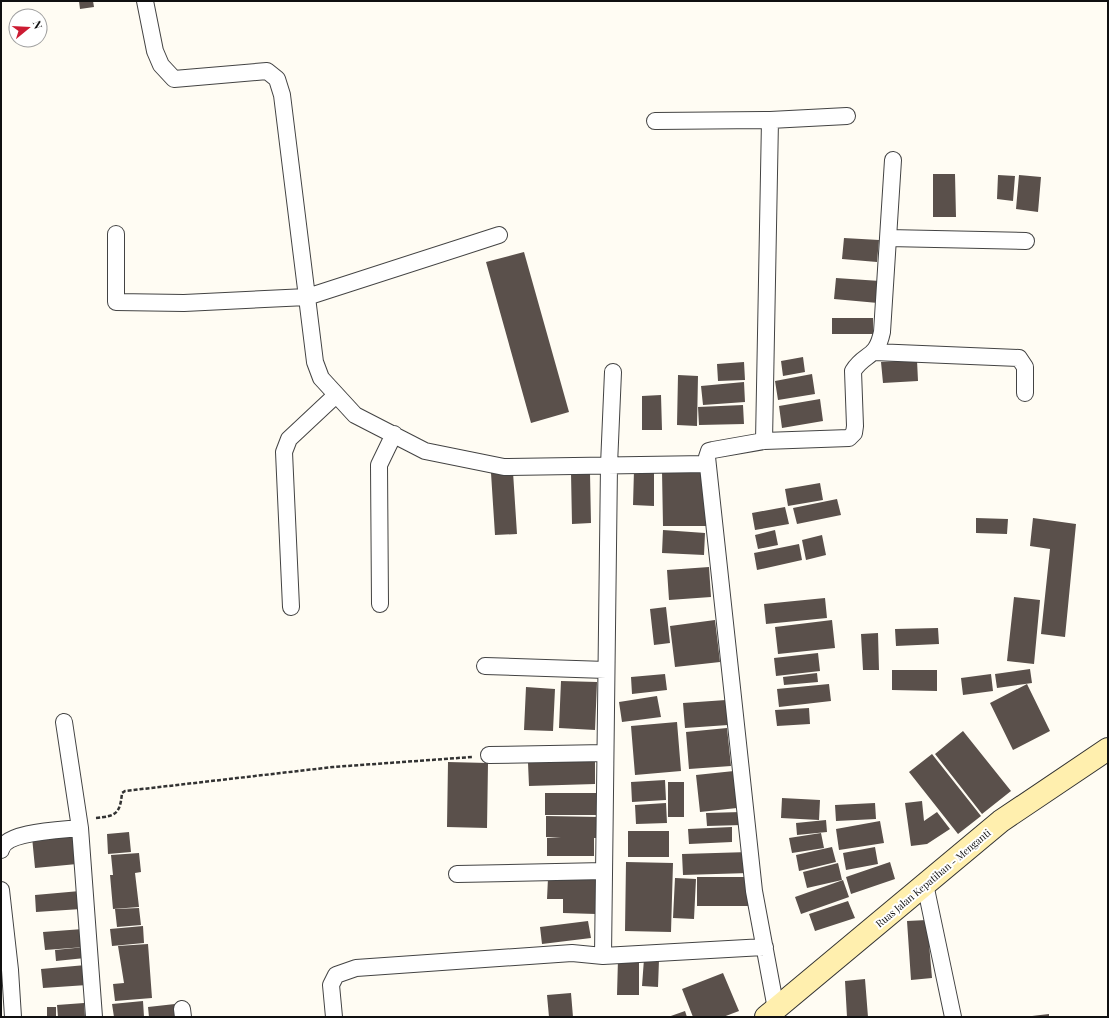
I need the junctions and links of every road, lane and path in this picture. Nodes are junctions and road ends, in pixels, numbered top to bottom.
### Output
1 (145, 1) edge
2 (847, 116) dead end
3 (770, 120) junction
4 (655, 121) dead end
5 (893, 160) dead end
6 (116, 234) dead end
7 (499, 235) dead end
8 (888, 238) junction
9 (1026, 241) dead end
10 (307, 297) junction
11 (874, 352) junction
12 (613, 372) dead end
13 (1025, 393) dead end
14 (336, 395) junction
15 (394, 434) junction
16 (764, 441) junction
17 (707, 464) junction
18 (609, 465) junction
19 (380, 604) dead end
20 (291, 607) dead end
21 (485, 666) dead end
22 (606, 670) junction
23 (64, 722) dead end
24 (1108, 749) edge
25 (605, 753) junction
26 (490, 755) joint
27 (80, 824) junction
28 (1, 850) edge
29 (604, 870) junction
30 (457, 874) dead end
31 (925, 884) junction
32 (1, 890) edge
33 (765, 947) junction
34 (604, 956) junction
35 (771, 1013) edge
36 (13, 1017) edge
37 (94, 1017) edge
38 (334, 1017) edge
39 (953, 1017) edge

1 - 10 street
2 - 3 street
3 - 4 street
3 - 16 street
5 - 8 street
6 - 10 street
7 - 10 street
8 - 9 street
8 - 11 street
10 - 14 street
11 - 13 street
11 - 16 street
12 - 18 street
14 - 15 street
14 - 20 street
15 - 18 street
15 - 19 street
16 - 17 street
17 - 18 street
17 - 33 street
18 - 22 street
21 - 22 street
22 - 25 street
23 - 27 street
24 - 31 main road, Ruas Jalan Kepatihan - Menganti
25 - 26 street
25 - 29 street
26 - 27 path
27 - 28 street
27 - 37 street
29 - 30 street
29 - 34 street
31 - 35 main road, Ruas Jalan Kepatihan - Menganti
31 - 39 street
32 - 36 street
33 - 34 street
33 - 35 street
34 - 38 street

